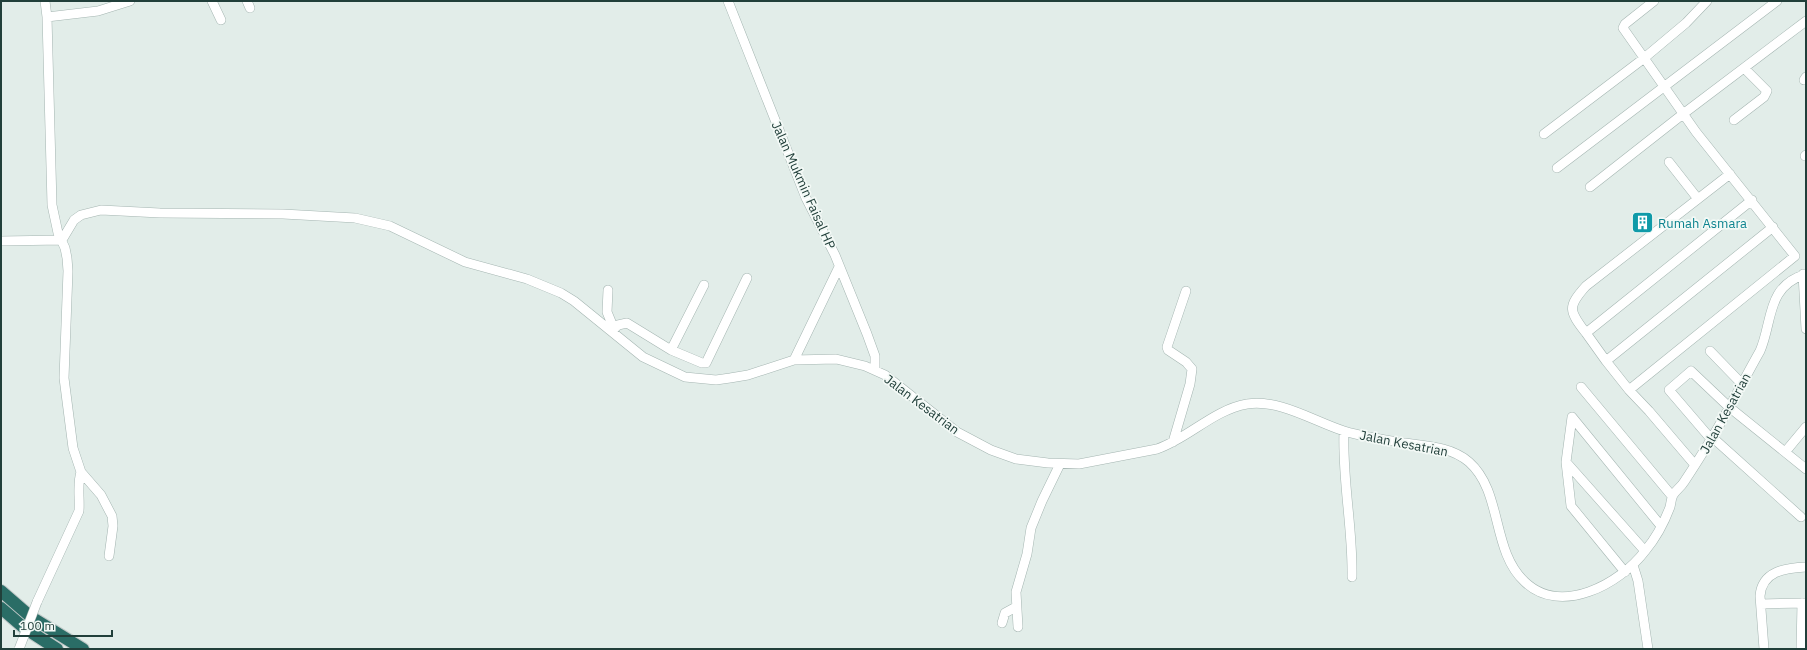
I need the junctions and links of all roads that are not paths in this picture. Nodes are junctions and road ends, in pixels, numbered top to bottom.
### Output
1 (45, 1) edge
2 (130, 1) edge
3 (212, 1) edge
4 (728, 1) edge
5 (1654, 1) edge
6 (1707, 1) edge
7 (1777, 1) edge
8 (47, 17) junction
9 (221, 20) dead end
10 (1806, 21) edge
11 (1643, 59) junction
12 (1744, 68) junction
13 (1664, 88) junction
14 (1683, 114) junction
15 (1734, 120) dead end
16 (1544, 134) dead end
17 (1669, 162) dead end
18 (1556, 168) dead end
19 (1730, 174) junction
20 (1590, 187) dead end
21 (1698, 199) junction
22 (1752, 200) junction
23 (1773, 227) junction
24 (62, 240) junction
25 (1, 242) edge
26 (839, 268) junction
27 (1805, 274) edge
28 (747, 278) dead end
29 (704, 285) dead end
30 (608, 290) dead end
31 (1186, 291) dead end
32 (1806, 329) edge
33 (613, 330) junction
34 (1586, 333) junction
35 (671, 350) junction
36 (1710, 351) dead end
37 (794, 360) junction
38 (1606, 361) junction
39 (875, 370) junction
40 (1741, 383) junction
41 (1581, 387) dead end
42 (1629, 390) junction
43 (1729, 407) junction
44 (1806, 427) edge
45 (1344, 431) junction
46 (1712, 438) junction
47 (1173, 442) junction
48 (1786, 451) junction
49 (1566, 462) junction
50 (1060, 464) junction
51 (1694, 466) junction
52 (1806, 469) edge
53 (81, 472) junction
54 (1672, 496) junction
55 (1801, 516) dead end
56 (1661, 526) junction
57 (1645, 551) junction
58 (109, 556) dead end
59 (1806, 567) edge
60 (1629, 569) junction
61 (1352, 577) dead end
62 (1, 591) edge
63 (1804, 603) edge
64 (1761, 604) junction
65 (1016, 607) junction
66 (1, 608) edge
67 (1002, 623) dead end
68 (1018, 627) dead end
69 (1804, 639) edge
70 (19, 649) edge
71 (58, 649) edge
72 (83, 649) edge
73 (1648, 649) edge
74 (1764, 649) edge
75 (1801, 649) edge

1 - 8 street
2 - 8 street
3 - 9 street
4 - 26 street, Jalan Mukmin Faisal HP
5 - 11 street
6 - 11 street
7 - 13 street
8 - 24 street
10 - 12 street
11 - 13 street
11 - 16 street
12 - 14 street
12 - 15 street
13 - 14 street
13 - 18 street
14 - 19 street
14 - 20 street
17 - 21 street
19 - 21 street
19 - 22 street
21 - 34 street
22 - 23 street
22 - 34 street
23 - 38 street
23 - 42 street
24 - 25 street
24 - 33 street, Jalan Kesatrian
24 - 53 street
26 - 37 street
26 - 39 street, Jalan Mukmin Faisal HP
27 - 32 street
27 - 40 street, Jalan Kesatrian
28 - 35 street
29 - 35 street
30 - 33 street
31 - 47 street
33 - 35 street
33 - 37 street, Jalan Kesatrian
34 - 38 street
36 - 40 street
37 - 39 street, Jalan Kesatrian
38 - 42 street
39 - 50 street, Jalan Kesatrian
40 - 43 street, Jalan Kesatrian
41 - 54 street
42 - 51 street
43 - 46 street, Jalan Kesatrian
43 - 46 street
43 - 48 street
44 - 48 street
45 - 47 street, Jalan Kesatrian
45 - 60 street, Jalan Kesatrian
45 - 61 street
46 - 51 street, Jalan Kesatrian
46 - 55 street
47 - 50 street, Jalan Kesatrian
48 - 52 street
49 - 56 street
49 - 57 street
49 - 60 street
50 - 65 street
51 - 54 street, Jalan Kesatrian
53 - 58 street
53 - 70 street, bridge
54 - 56 street, Jalan Kesatrian
56 - 57 street, Jalan Kesatrian
57 - 60 street, Jalan Kesatrian
59 - 64 street
60 - 73 street
62 - 72 highway
63 - 64 street
63 - 69 street
64 - 74 street
65 - 67 street
65 - 68 street
66 - 71 highway
69 - 75 street

